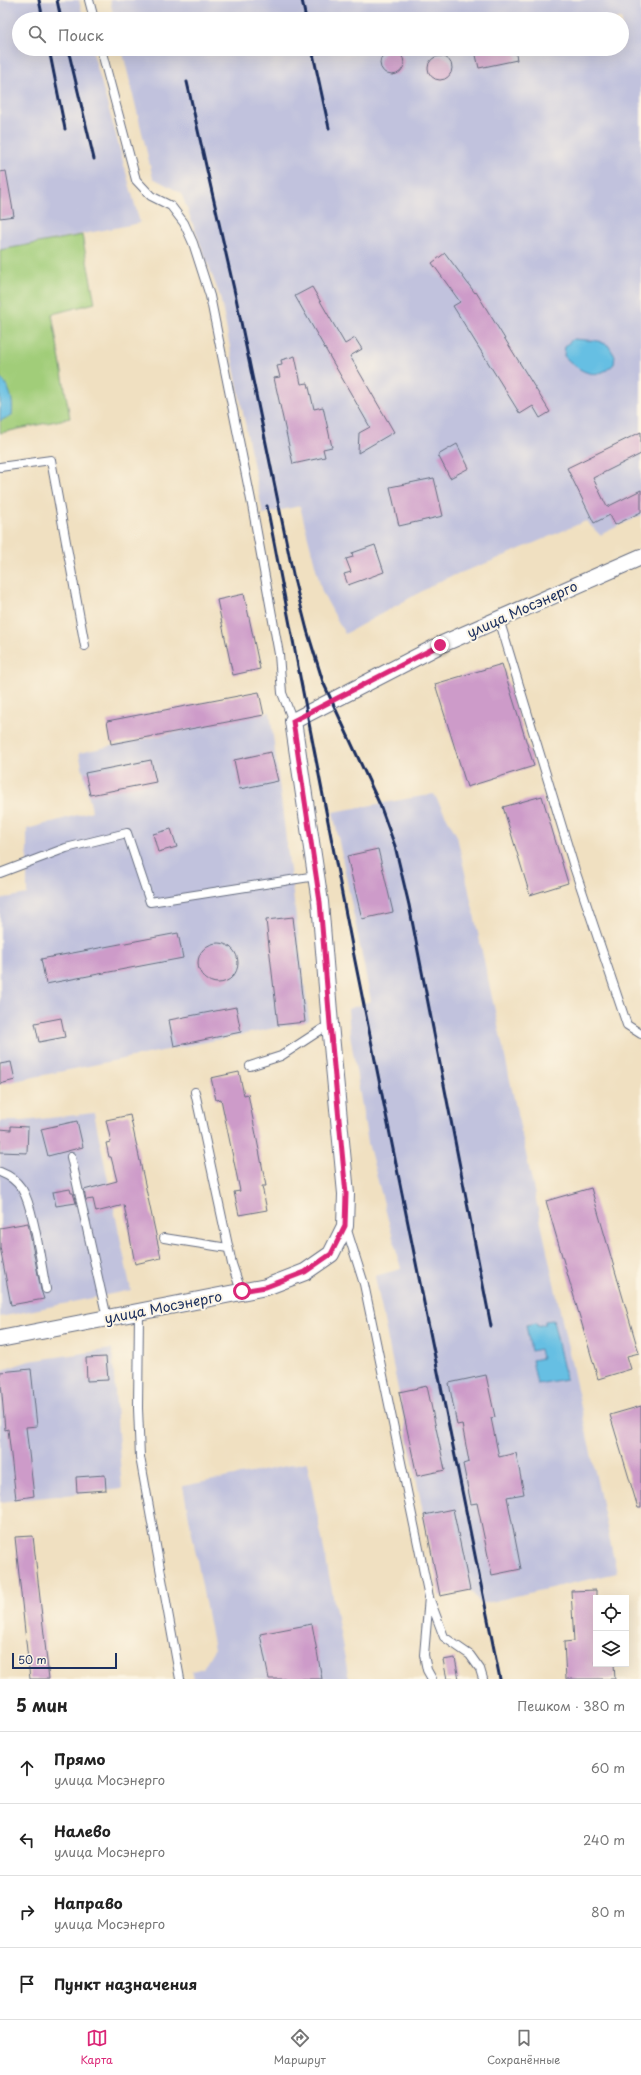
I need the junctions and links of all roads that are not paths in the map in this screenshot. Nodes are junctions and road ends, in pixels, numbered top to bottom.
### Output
1 (89, 0) edge
2 (92, 12) edge
3 (103, 56) edge
4 (0, 467) edge
5 (641, 557) edge
6 (499, 619) junction
7 (85, 646) dead end
8 (293, 721) junction
9 (0, 873) edge
10 (316, 876) junction
11 (330, 1024) junction
12 (641, 1034) edge
13 (250, 1066) dead end
14 (195, 1092) dead end
15 (71, 1157) dead end
16 (0, 1172) edge
17 (345, 1226) junction
18 (164, 1238) dead end
19 (228, 1248) junction
20 (46, 1289) dead end
21 (242, 1291) junction
22 (139, 1312) junction
23 (107, 1318) junction
24 (0, 1339) edge
25 (429, 1597) junction
26 (180, 1679) edge
27 (432, 1679) edge
28 (483, 1679) edge

1 - 2 lane
3 - 8 lane
4 - 7 lane
5 - 6 street, улица Мосэнерго
6 - 8 street, улица Мосэнерго
6 - 12 lane
8 - 10 street, улица Мосэнерго
9 - 10 lane
10 - 11 street, улица Мосэнерго
11 - 13 lane
11 - 17 street, улица Мосэнерго
14 - 19 lane
15 - 23 lane
16 - 20 lane
17 - 21 street, улица Мосэнерго
17 - 25 lane
18 - 19 lane
19 - 21 lane
21 - 22 street, улица Мосэнерго
22 - 23 street, улица Мосэнерго
22 - 26 lane
23 - 24 street, улица Мосэнерго
25 - 27 lane
25 - 28 lane

